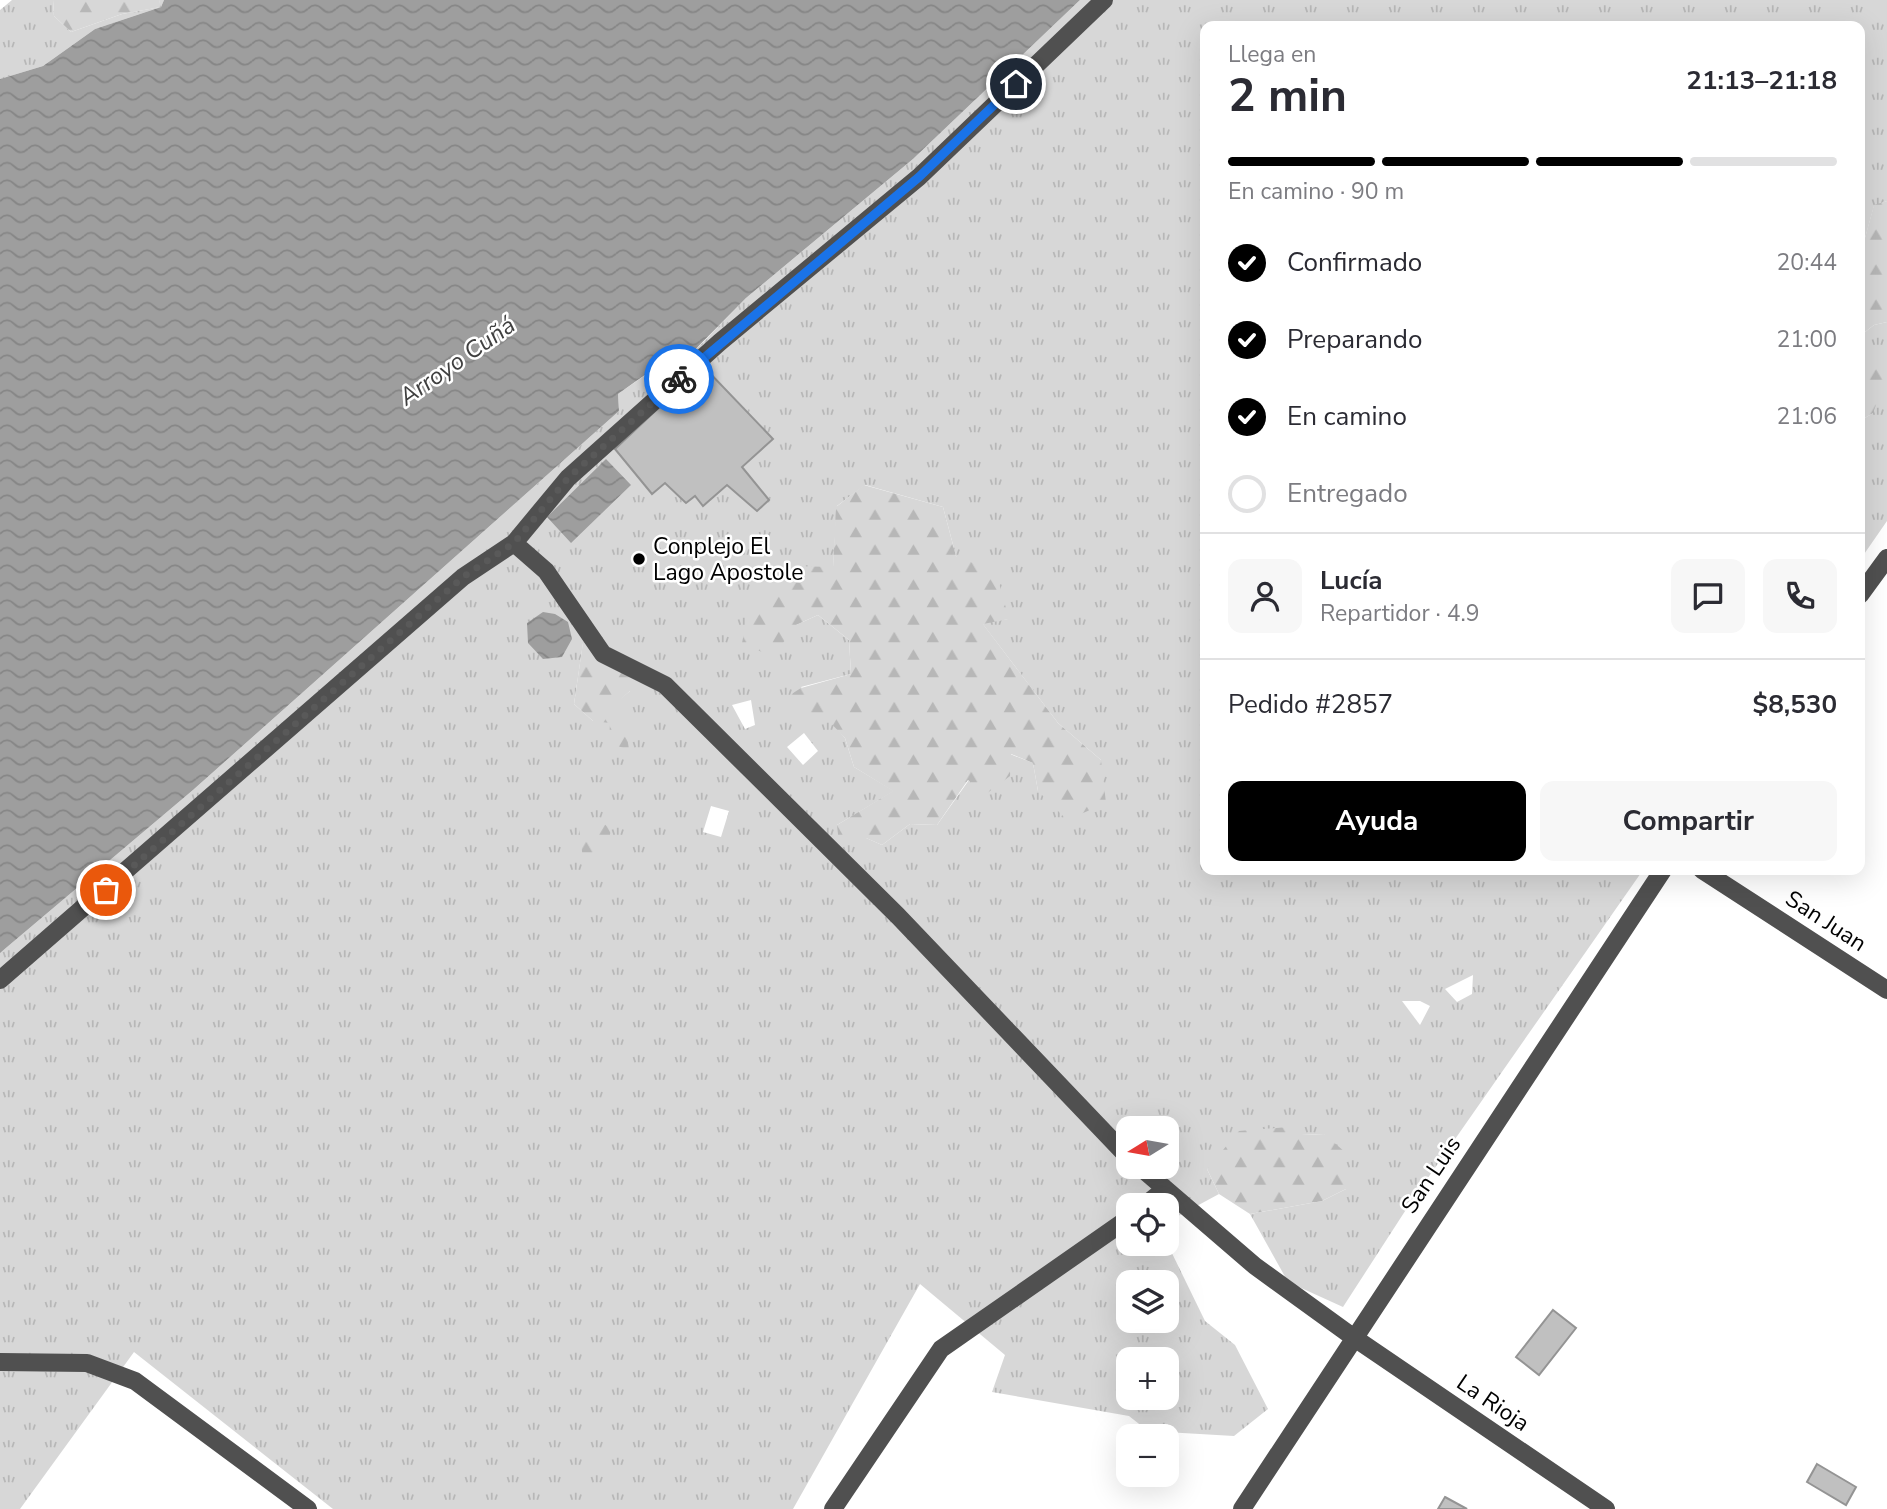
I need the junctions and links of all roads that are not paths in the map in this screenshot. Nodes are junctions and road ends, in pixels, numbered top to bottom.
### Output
1 (1104, 0) edge
2 (514, 543) junction
3 (1887, 558) edge
4 (1865, 588) edge
5 (1660, 875) edge
6 (1710, 875) edge
7 (0, 980) edge
8 (1887, 990) edge
9 (1116, 1143) edge
10 (1155, 1180) edge
11 (1165, 1189) junction
12 (1160, 1193) edge
13 (1116, 1227) edge
14 (1353, 1338) junction
15 (0, 1362) edge
16 (309, 1509) edge
17 (833, 1509) edge
18 (1242, 1509) edge
19 (1606, 1509) edge

1 - 2 street
2 - 7 street
2 - 9 street
3 - 4 street
5 - 14 street, San Luis
6 - 8 street, San Juan
10 - 11 street, La Rioja
11 - 12 street
11 - 14 street, La Rioja
13 - 17 street
14 - 18 street, San Luis
14 - 19 street, La Rioja
15 - 16 street

